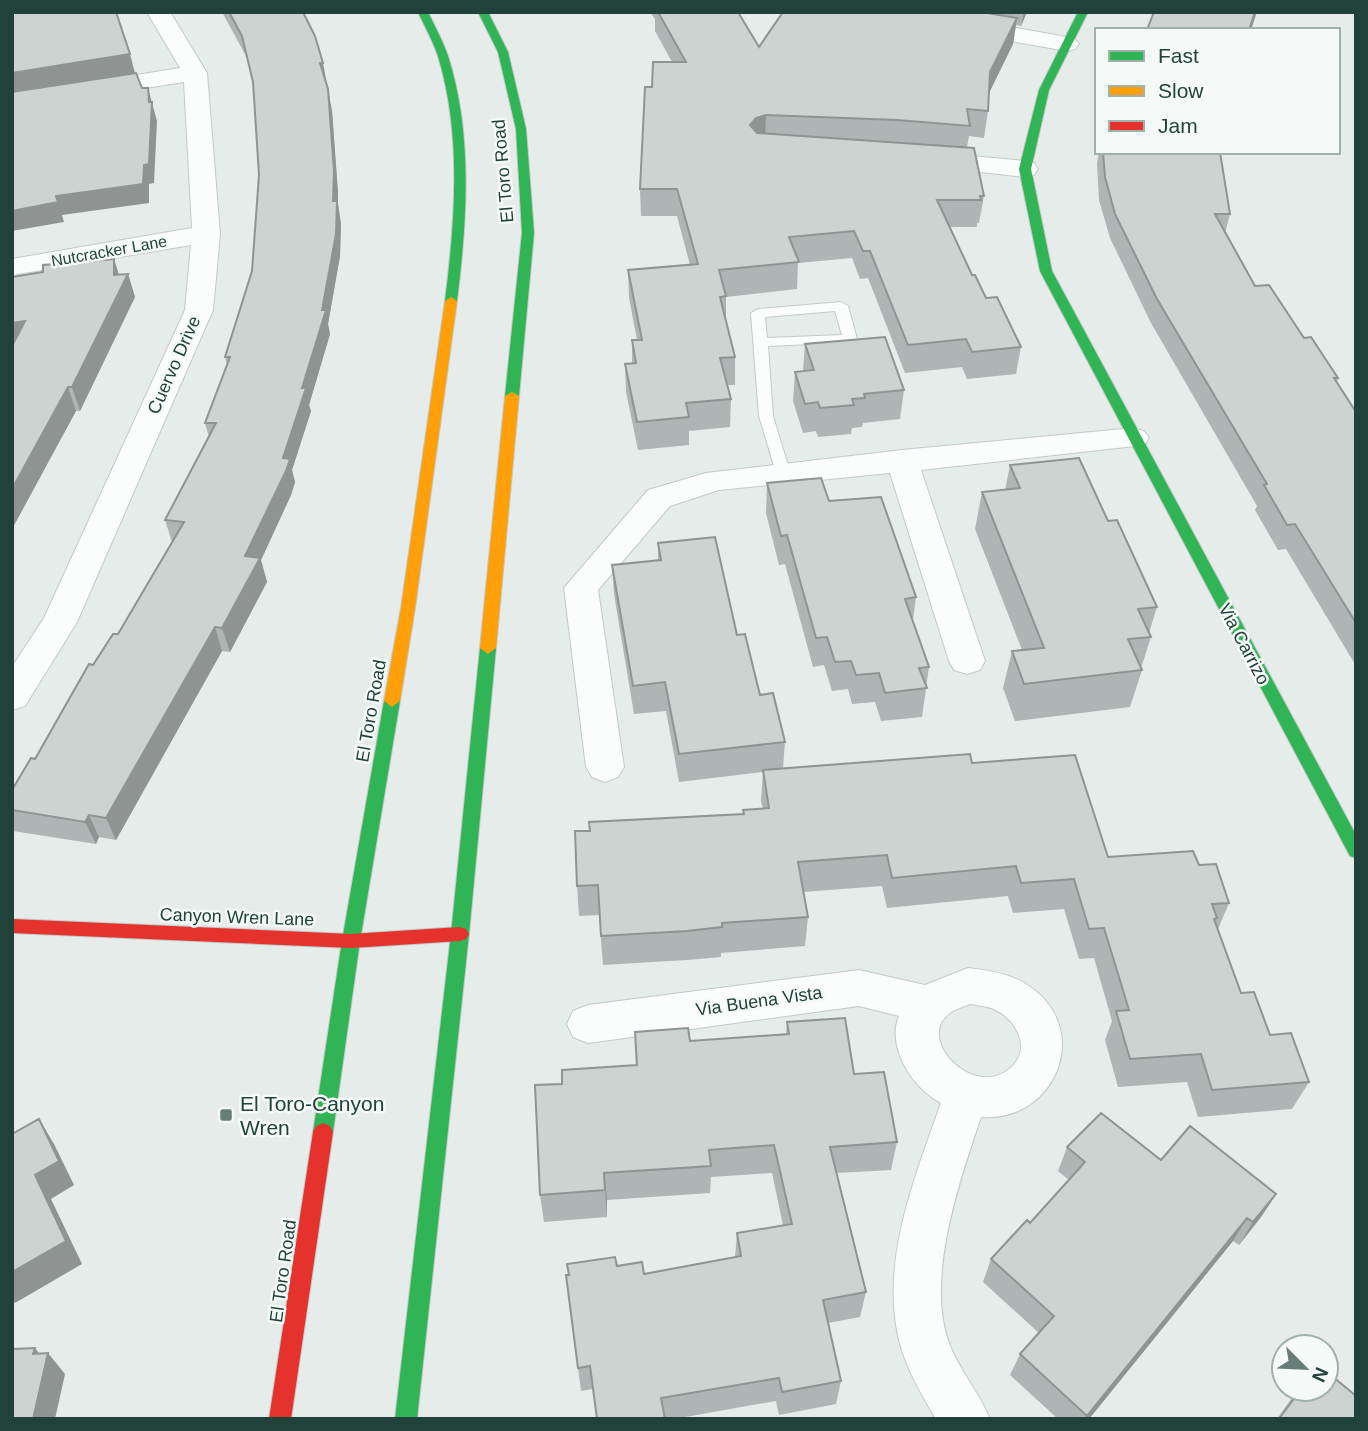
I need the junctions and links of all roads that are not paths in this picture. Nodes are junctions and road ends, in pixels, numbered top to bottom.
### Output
1 (158, 12) edge
2 (423, 12) edge
3 (483, 12) edge
4 (885, 12) edge
5 (1083, 12) edge
6 (1067, 44) junction
7 (195, 73) junction
8 (12, 102) edge
9 (907, 159) edge
10 (1025, 169) junction
11 (206, 234) junction
12 (12, 267) edge
13 (761, 342) junction
14 (1133, 438) junction
15 (902, 460) junction
16 (782, 472) junction
17 (967, 661) dead end
18 (12, 696) edge
19 (605, 767) dead end
20 (1356, 851) edge
21 (12, 926) edge
22 (460, 934) junction
23 (351, 941) junction
24 (928, 1004) junction
25 (588, 1024) dead end
26 (966, 1095) junction
27 (280, 1419) edge
28 (406, 1419) edge
29 (965, 1419) edge

1 - 7 street, Cuervo Drive
2 - 23 main road, El Toro Road
3 - 22 main road, El Toro Road
4 - 6 street
5 - 6 main road, Via Carrizo
6 - 10 main road, Via Carrizo
7 - 8 street
7 - 11 street, Cuervo Drive
9 - 10 street
10 - 14 main road, Via Carrizo
11 - 12 street, Nutcracker Lane
11 - 18 street, Cuervo Drive
13 - 13 lane
13 - 16 lane
14 - 15 street
14 - 20 main road, Via Carrizo
15 - 16 street
15 - 17 street
16 - 19 street
21 - 23 main road, Canyon Wren Lane
22 - 23 main road, Canyon Wren Lane
22 - 28 main road, El Toro Road
23 - 27 main road, El Toro Road
24 - 25 street, Via Buena Vista
24 - 26 street
24 - 26 street
26 - 29 street

